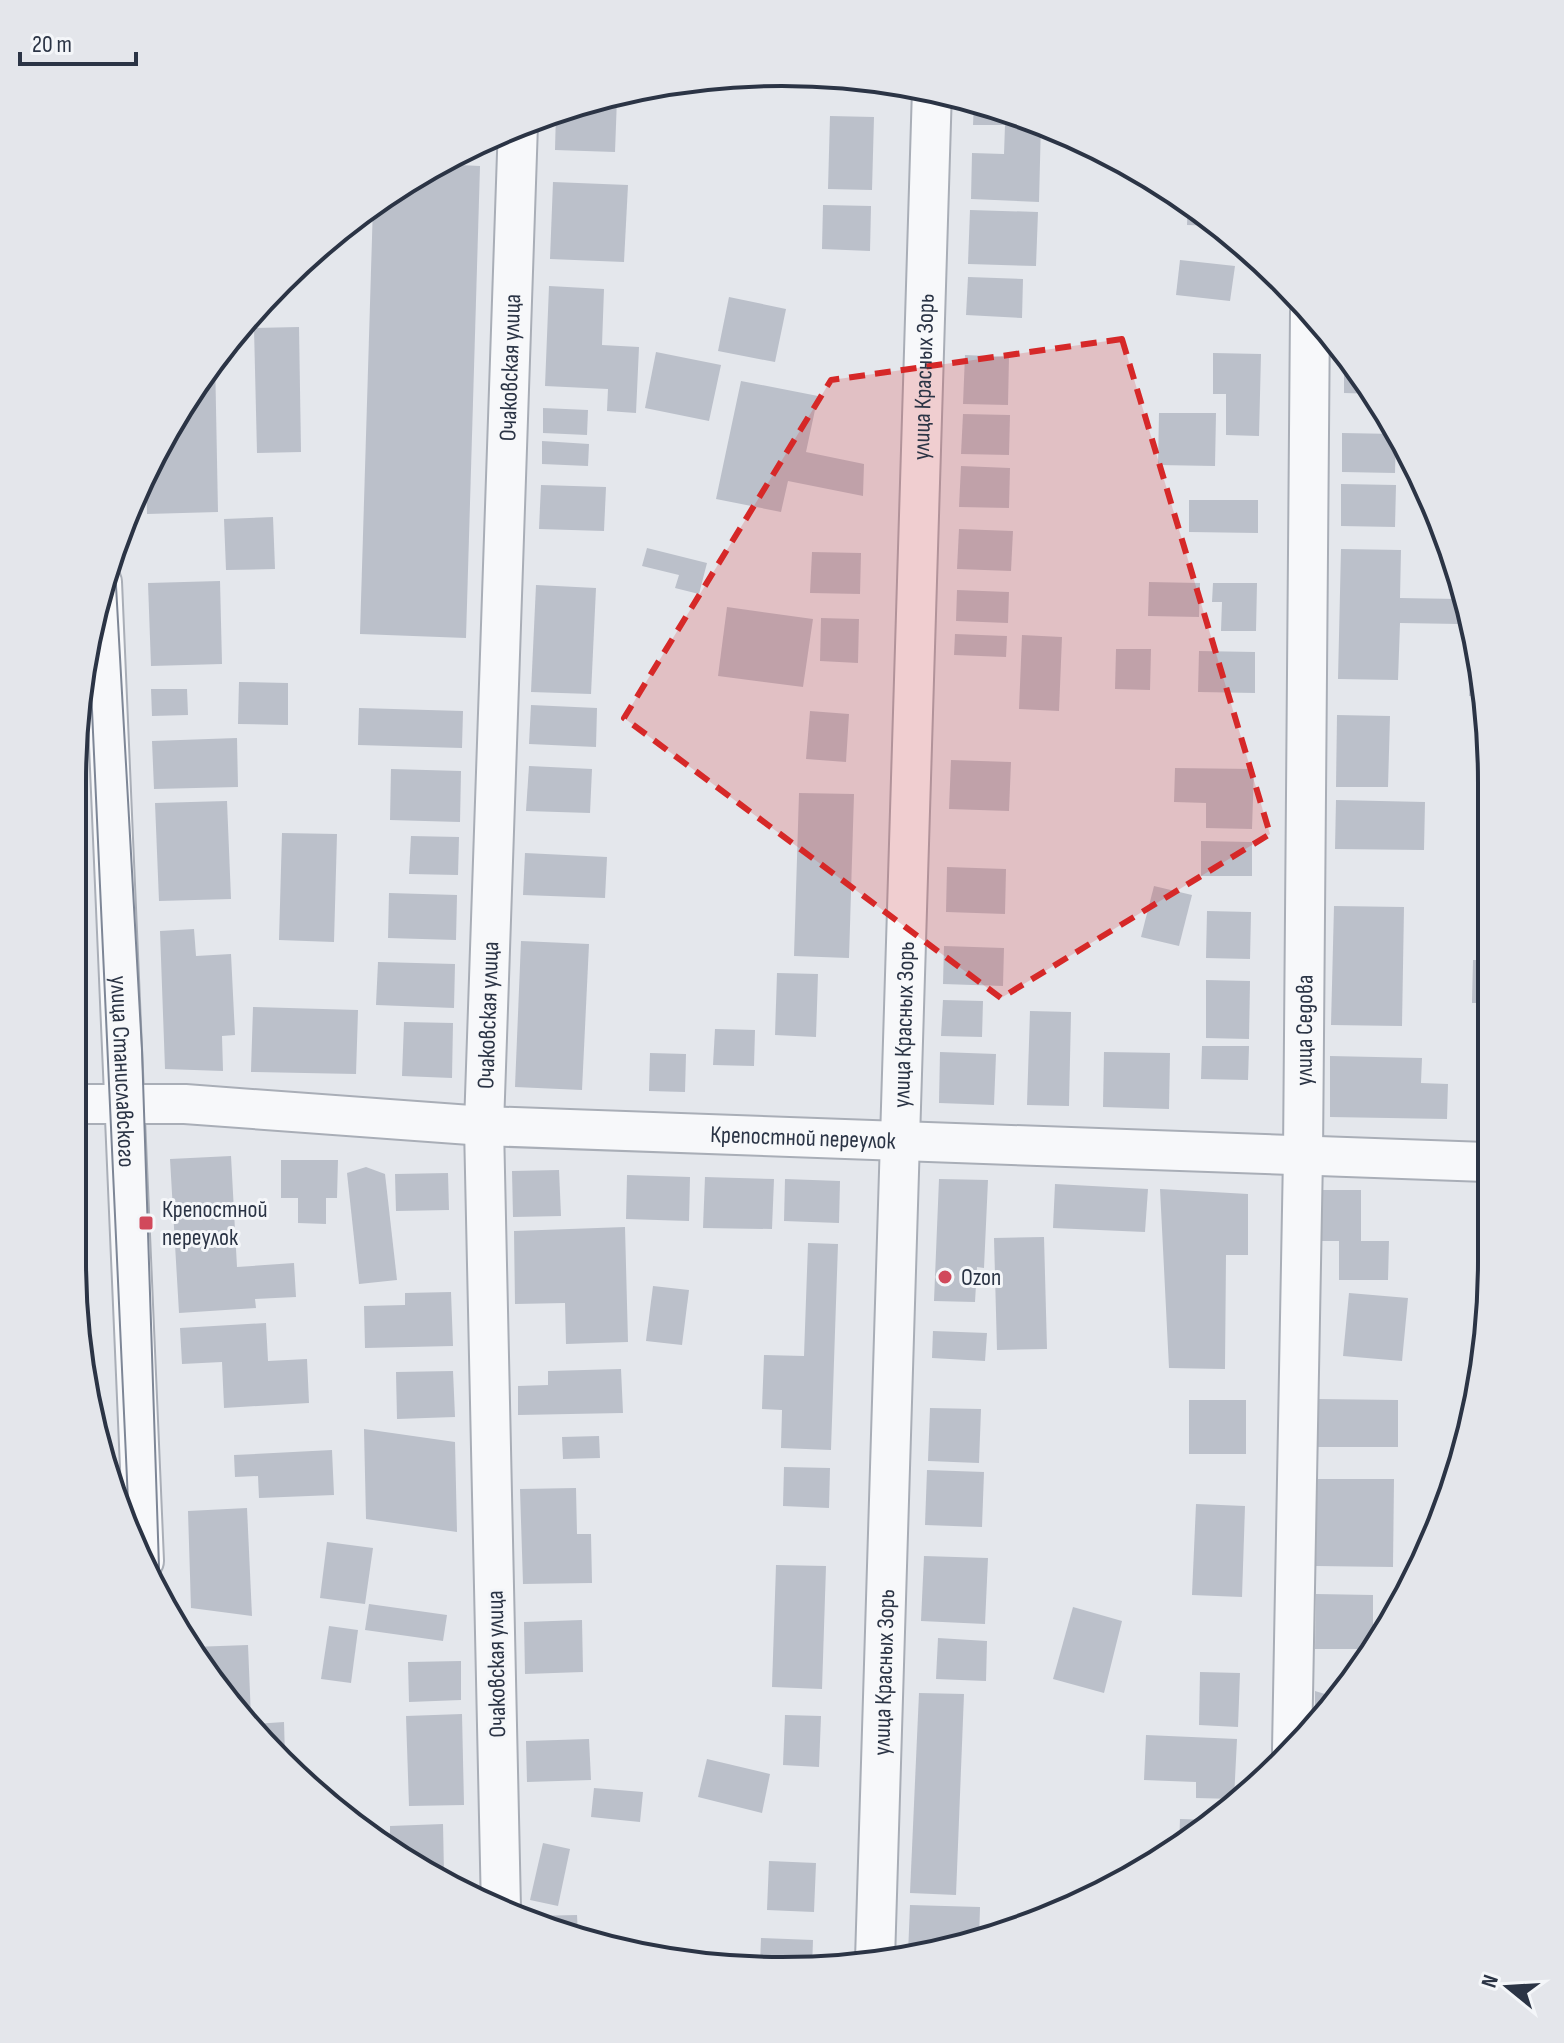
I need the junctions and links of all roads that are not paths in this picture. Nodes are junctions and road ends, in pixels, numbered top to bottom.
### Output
1 (932, 102) edge
2 (518, 138) edge
3 (1310, 329) edge
4 (104, 626) edge
5 (126, 1103) junction
6 (86, 1104) edge
7 (484, 1126) junction
8 (899, 1143) junction
9 (1303, 1156) junction
10 (1478, 1162) edge
11 (143, 1536) edge
12 (1292, 1734) edge
13 (501, 1897) edge
14 (875, 1951) edge

1 - 8 street, улица Красных Зорь
2 - 7 street, Очаковская улица
3 - 9 street, улица Седова
4 - 5 street, улица Станиславского
5 - 6 street, Крепостной переулок
5 - 7 street, Крепостной переулок
5 - 11 street, улица Станиславского
7 - 8 street, Крепостной переулок
7 - 13 street, Очаковская улица
8 - 9 street, Крепостной переулок
8 - 14 street, улица Красных Зорь
9 - 10 street, Крепостной переулок
9 - 12 street, улица Седова

